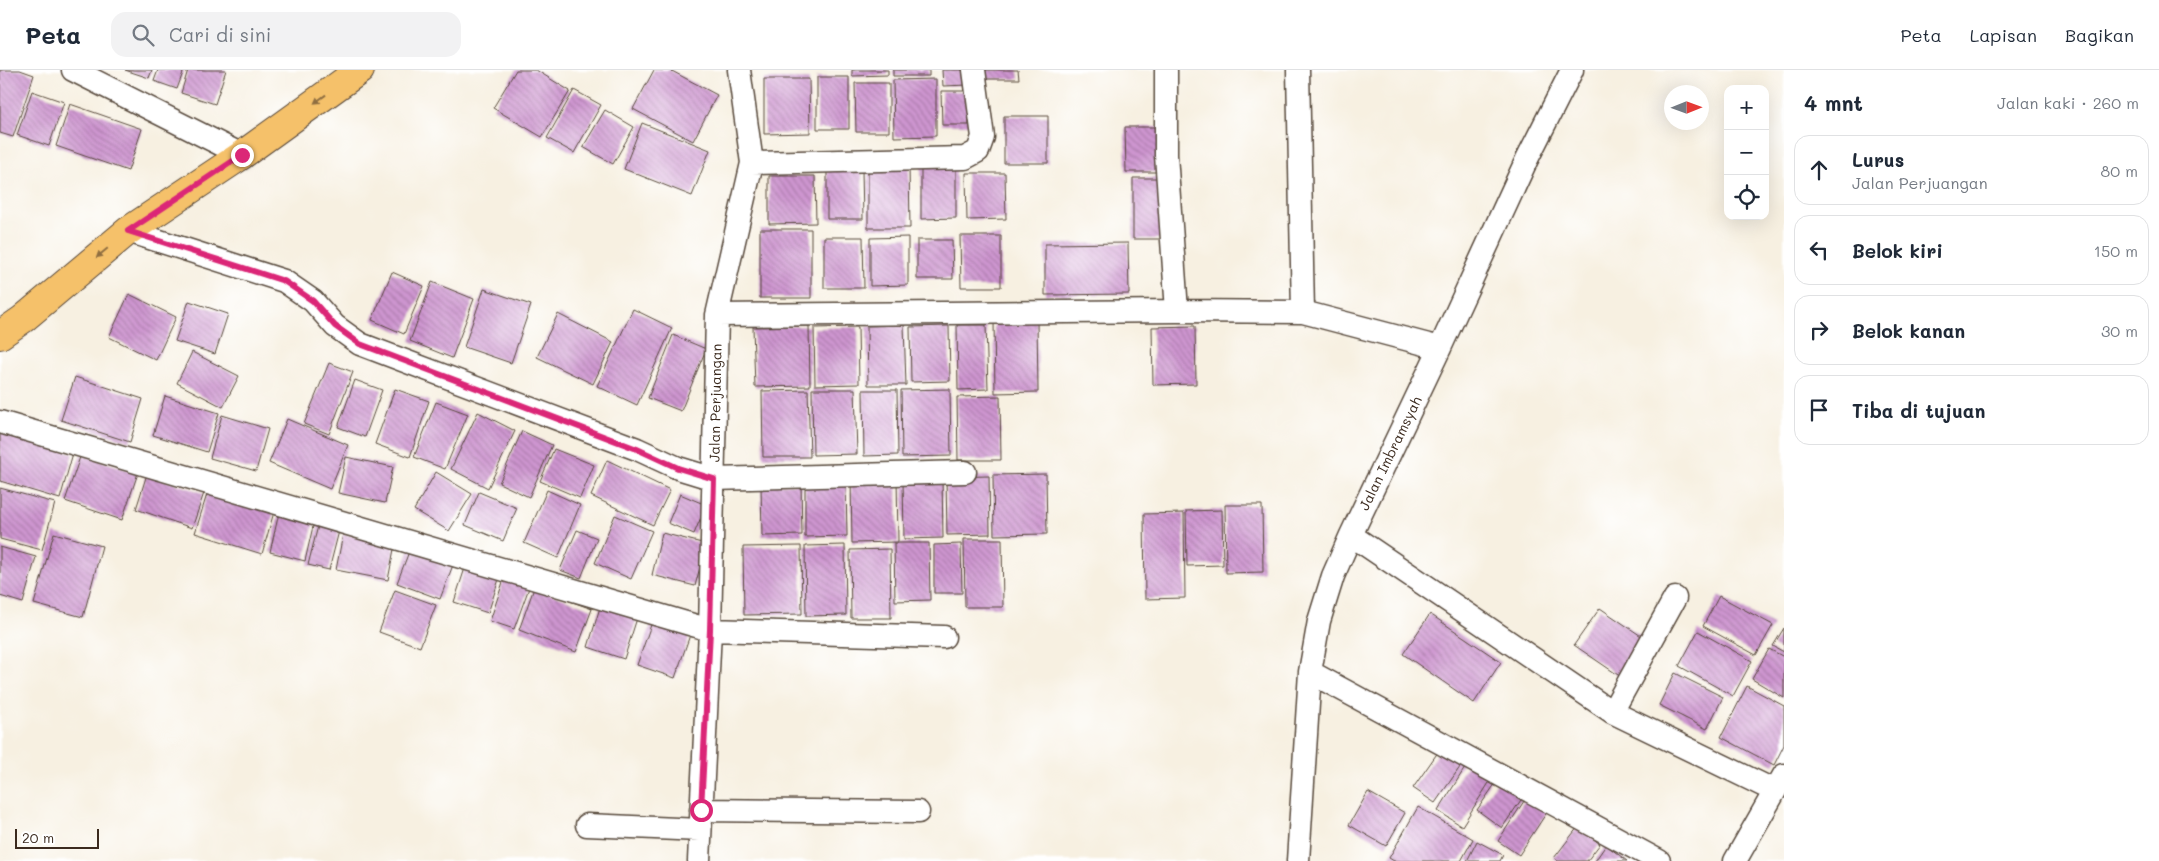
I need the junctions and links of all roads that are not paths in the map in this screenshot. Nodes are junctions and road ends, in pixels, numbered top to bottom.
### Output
1 (73, 70) edge
2 (360, 70) edge
3 (739, 70) edge
4 (974, 70) edge
5 (1166, 70) edge
6 (1298, 70) edge
7 (1572, 70) edge
8 (242, 155) junction
9 (752, 163) junction
10 (128, 231) junction
11 (1177, 311) junction
12 (1303, 312) junction
13 (717, 315) junction
14 (0, 335) edge
15 (1440, 348) junction
16 (0, 422) edge
17 (965, 472) dead end
18 (714, 479) junction
19 (1351, 534) junction
20 (1675, 598) dead end
21 (710, 630) junction
22 (944, 637) dead end
23 (1310, 672) junction
24 (1612, 712) junction
25 (1779, 783) edge
26 (918, 812) dead end
27 (700, 820) junction
28 (587, 826) dead end
29 (1302, 859) edge
30 (699, 861) edge
31 (1659, 861) edge
32 (1735, 861) edge

1 - 8 street
2 -> 8 main road
3 - 9 street, Jalan Perjuangan
4 - 9 street
5 - 11 street
6 - 12 street
7 - 15 street, Jalan Imbramsyah
8 - 10 main road
9 - 13 street, Jalan Perjuangan
10 -> 14 main road
10 - 18 street
11 - 12 street
11 - 13 street
12 - 15 street
13 - 18 street, Jalan Perjuangan
15 - 19 street, Jalan Imbramsyah
16 - 21 street
17 - 18 street
18 - 21 street, Jalan Perjuangan
19 - 23 street, Jalan Imbramsyah
19 - 24 street
20 - 24 street
21 - 22 street
21 - 27 street, Jalan Perjuangan
23 - 29 street, Jalan Imbramsyah
23 - 31 street
24 - 25 street
25 - 32 street
26 - 27 street
27 - 28 street
27 - 30 street, Jalan Perjuangan

